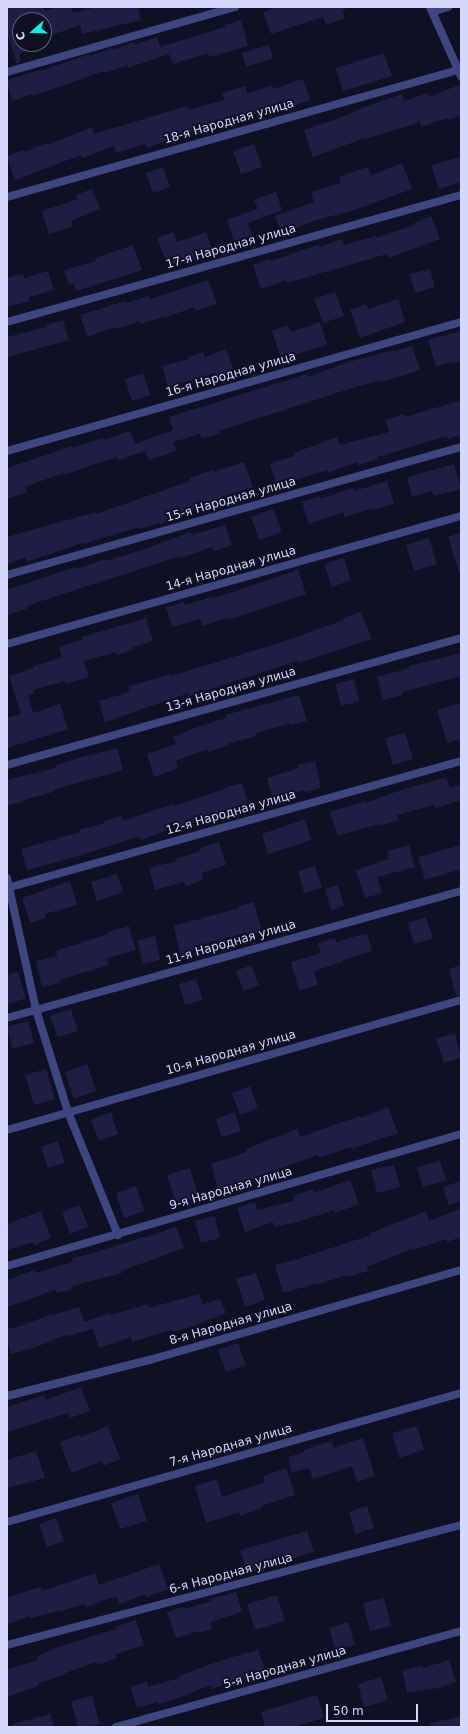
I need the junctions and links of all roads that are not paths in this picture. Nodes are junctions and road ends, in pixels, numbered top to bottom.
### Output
1 (235, 7) edge
2 (448, 7) edge
3 (431, 10) edge
4 (7, 72) edge
5 (460, 73) edge
6 (461, 194) edge
7 (7, 197) edge
8 (7, 322) edge
9 (461, 322) edge
10 (461, 447) edge
11 (7, 450) edge
12 (461, 516) edge
13 (7, 575) edge
14 (461, 638) edge
15 (7, 644) edge
16 (461, 761) edge
17 (7, 765) edge
18 (7, 878) edge
19 (8, 888) edge
20 (461, 891) edge
21 (461, 1000) edge
22 (36, 1010) junction
23 (7, 1018) edge
24 (68, 1112) junction
25 (7, 1130) edge
26 (461, 1134) edge
27 (118, 1234) junction
28 (7, 1266) edge
29 (461, 1270) edge
30 (461, 1393) edge
31 (7, 1396) edge
32 (7, 1522) edge
33 (461, 1525) edge
34 (461, 1631) edge
35 (7, 1645) edge
36 (116, 1727) edge

1 - 4 street
2 - 3 street
3 - 5 street
5 - 7 street, 18-я Народная улица
6 - 8 street, 17-я Народная улица
9 - 11 street, 16-я Народная улица
10 - 13 street, 15-я Народная улица
12 - 15 street, 14-я Народная улица
14 - 17 street, 13-я Народная улица
16 - 19 street, 12-я Народная улица
18 - 19 street
19 - 22 street
20 - 22 street, 11-я Народная улица
21 - 24 street, 10-я Народная улица
22 - 23 street, 11-я Народная улица
22 - 24 street
24 - 25 street, 10-я Народная улица
24 - 27 street
26 - 27 street, 9-я Народная улица
27 - 28 street, 9-я Народная улица
29 - 31 street, 8-я Народная улица
30 - 32 street, 7-я Народная улица
33 - 35 street, 6-я Народная улица
34 - 36 street, 5-я Народная улица

